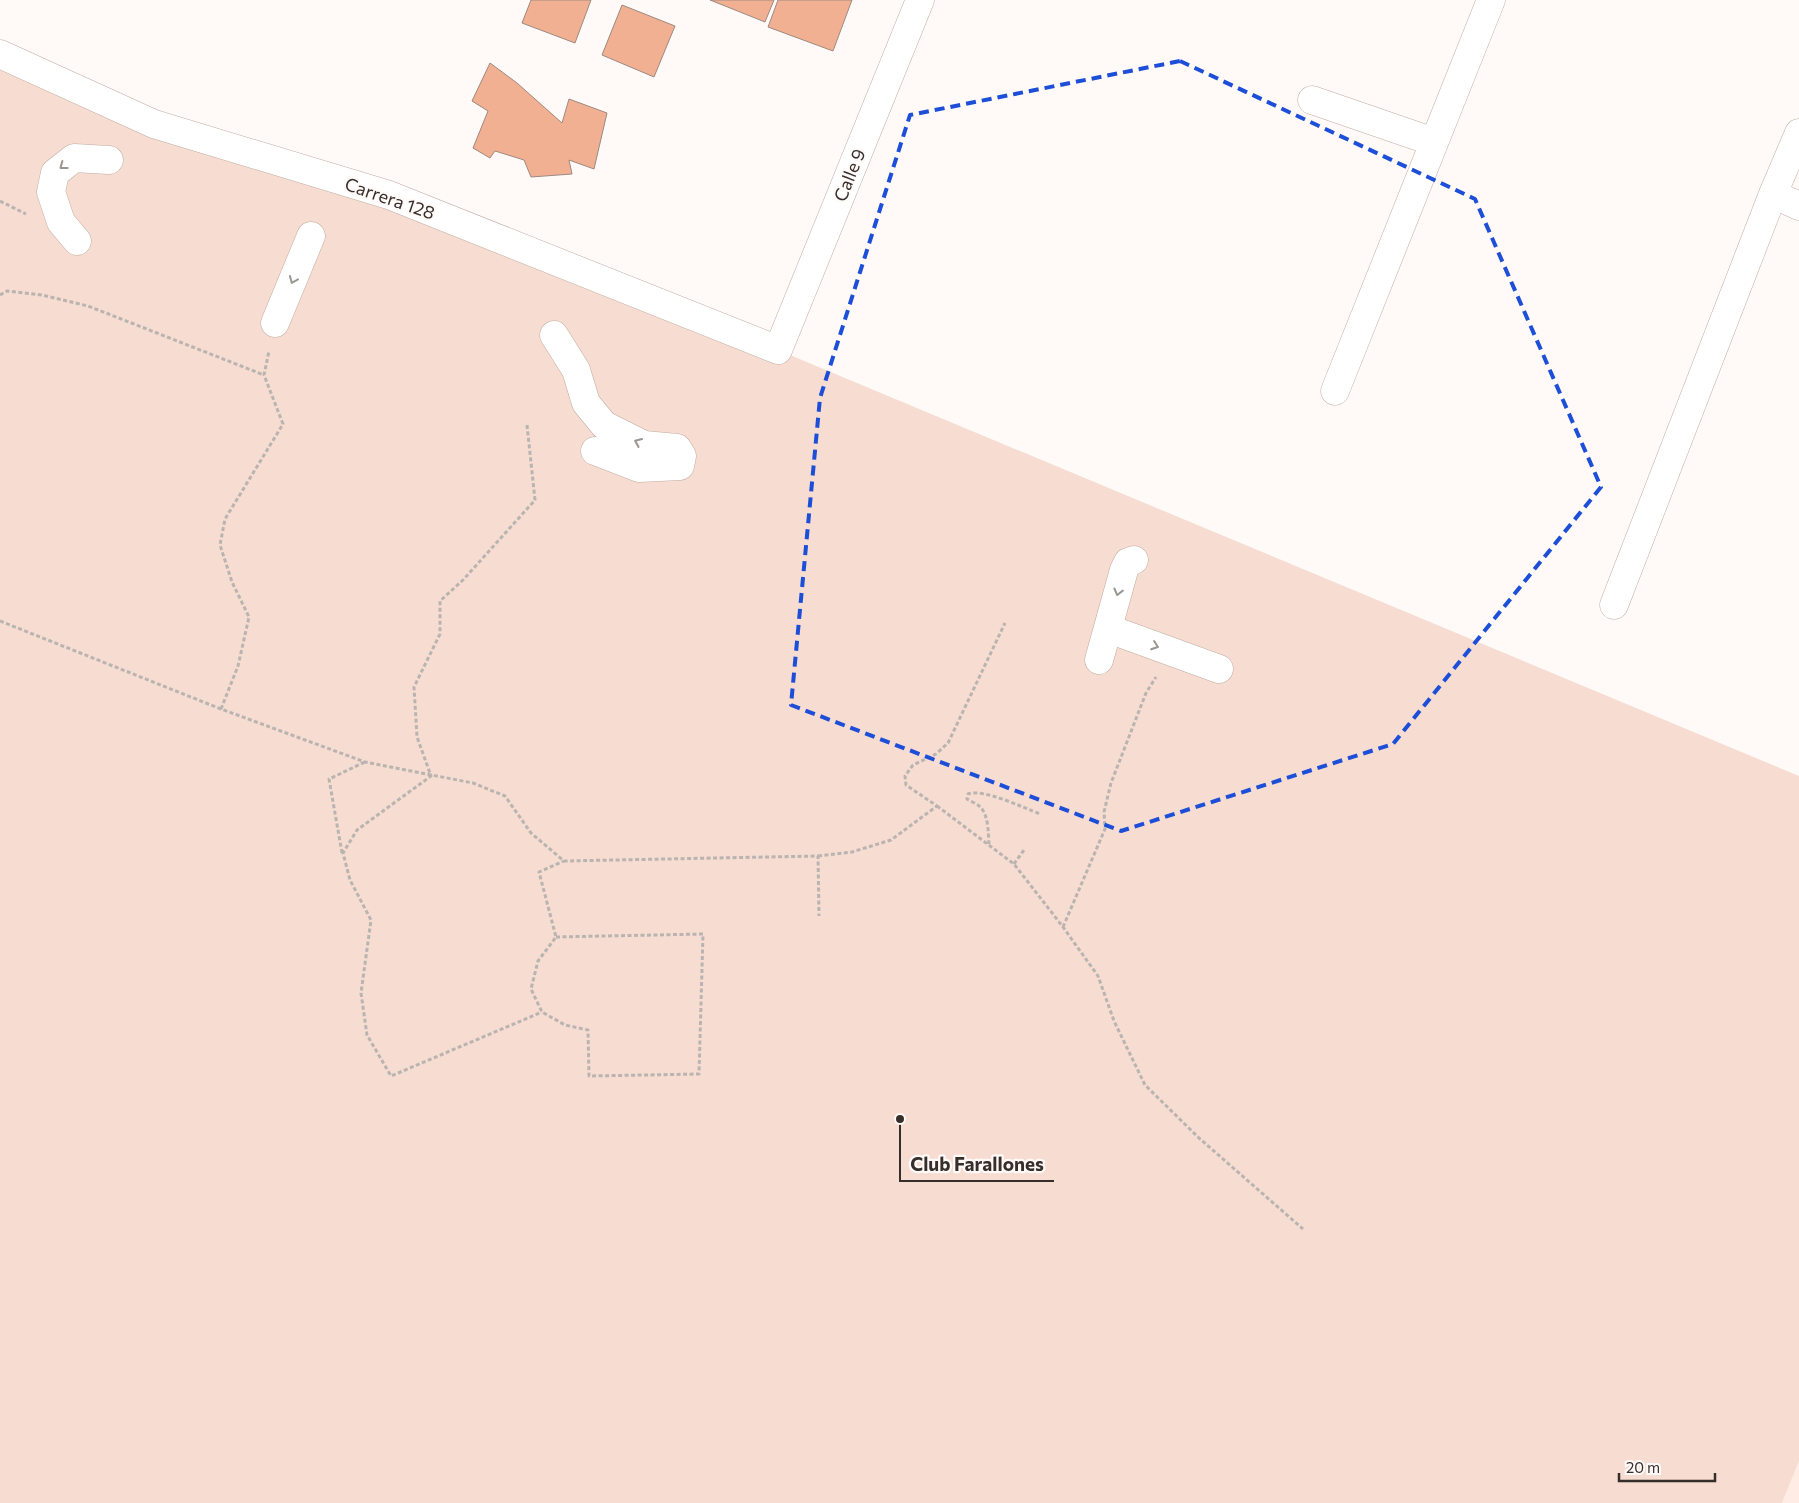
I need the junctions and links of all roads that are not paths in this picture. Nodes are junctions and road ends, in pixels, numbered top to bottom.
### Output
1 (920, 0) edge
2 (1491, 0) edge
3 (0, 54) edge
4 (1312, 100) dead end
5 (1799, 133) edge
6 (1434, 142) junction
7 (109, 160) dead end
8 (1773, 194) junction
9 (1799, 206) edge
10 (311, 236) dead end
11 (77, 241) dead end
12 (274, 324) road end
13 (554, 335) dead end
14 (778, 350) joint
15 (1335, 391) dead end
16 (595, 451) dead end
17 (1134, 560) dead end
18 (1614, 605) dead end
19 (1109, 629) junction
20 (1099, 660) dead end
21 (1207, 664) road end

1 - 14 street, Calle 9
2 - 6 street
3 - 14 street, Carrera 128
4 - 6 street
5 - 8 street
6 - 15 street
7 -> 11 street
8 - 9 street
8 - 18 street
10 -> 12 street
16 -> 13 street
17 -> 19 street
19 - 20 street
19 -> 21 street

